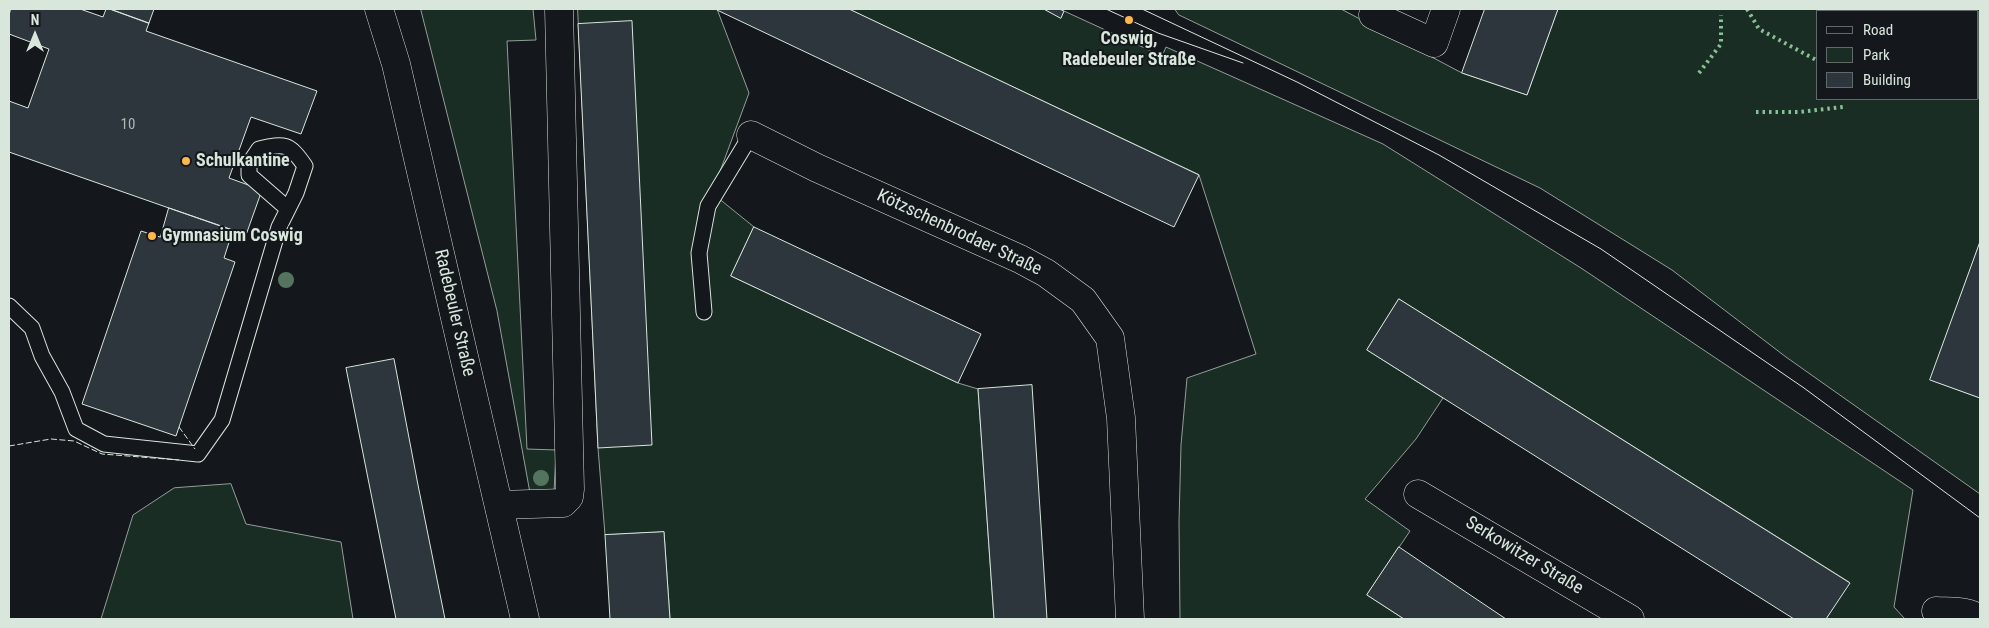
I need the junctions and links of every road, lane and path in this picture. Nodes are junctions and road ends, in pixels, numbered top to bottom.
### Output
1 (379, 9) edge
2 (559, 9) edge
3 (1375, 9) edge
4 (1446, 9) edge
5 (751, 135) joint
6 (288, 209) dead end
7 (9, 306) edge
8 (704, 312) dead end
9 (1418, 494) dead end
10 (499, 505) junction
11 (1936, 611) dead end
12 (525, 619) edge
13 (1130, 619) edge
14 (1630, 619) edge
15 (1979, 619) edge

1 - 10 street, Radebeuler Straße
2 - 10 street
3 - 4 street
5 - 8 lane
5 - 13 street, Kötzschenbrodaer Straße
6 - 7 lane
9 - 14 street, Serkowitzer Straße
10 - 12 street, Radebeuler Straße
11 - 15 street

